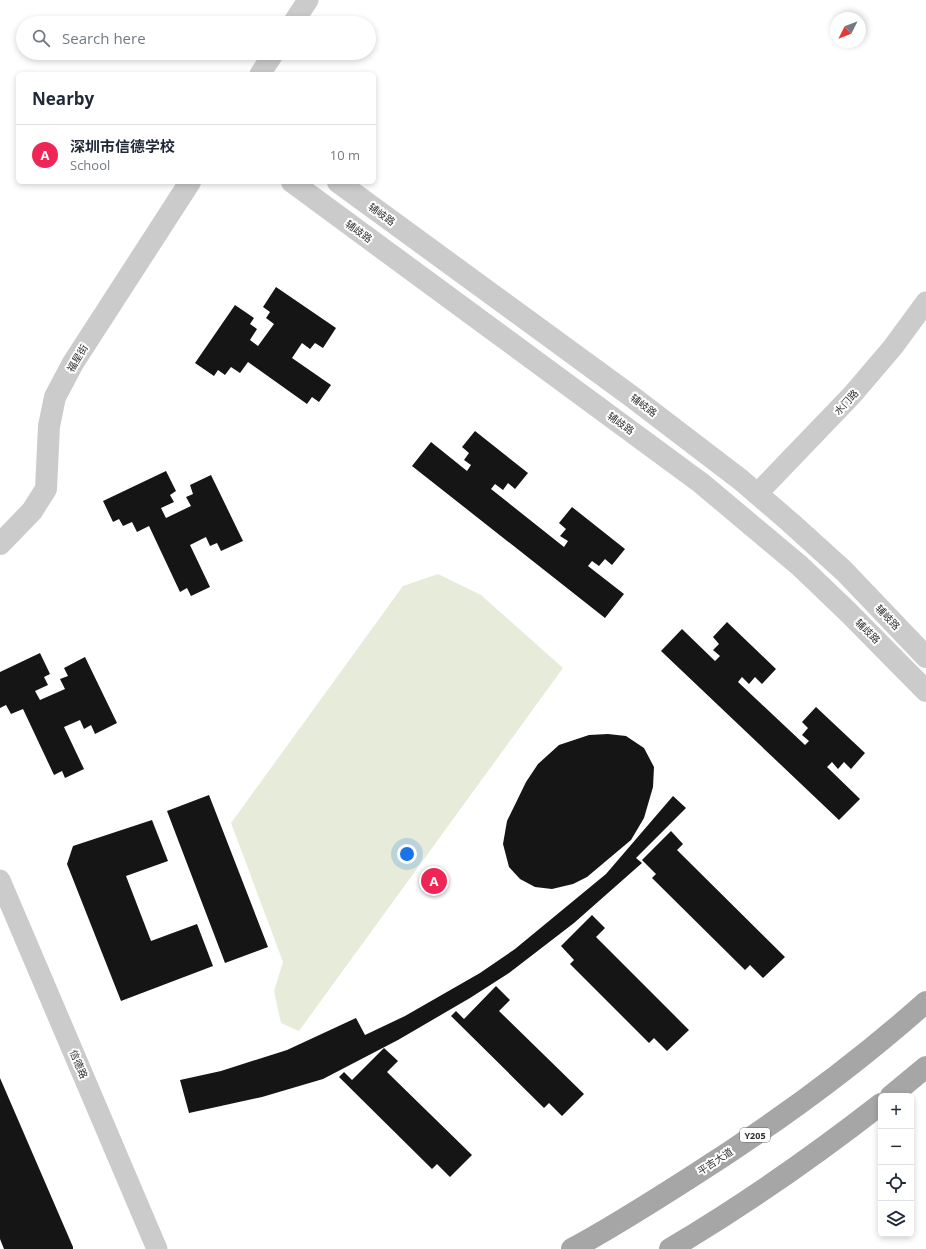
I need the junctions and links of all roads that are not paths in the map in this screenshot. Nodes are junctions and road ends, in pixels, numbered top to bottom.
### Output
1 (308, 0) edge
2 (298, 16) edge
3 (269, 60) edge
4 (261, 72) edge
5 (189, 184) edge
6 (295, 184) edge
7 (341, 184) edge
8 (926, 302) edge
9 (757, 494) junction
10 (0, 544) edge
11 (926, 657) edge
12 (926, 691) edge
13 (0, 880) edge
14 (926, 1002) edge
15 (926, 1067) edge
16 (896, 1093) edge
17 (878, 1106) edge
18 (157, 1249) edge
19 (572, 1249) edge
20 (670, 1249) edge

1 - 2 street
3 - 4 street
5 - 10 street, 福星街
6 - 12 street, 辅歧路
7 - 9 street, 辅岐路
8 - 9 street, 水门路
9 - 11 street, 辅岐路
13 - 18 street, 信德路
14 - 19 main road, 平吉大道 / Y205
15 - 16 main road
17 - 20 main road

